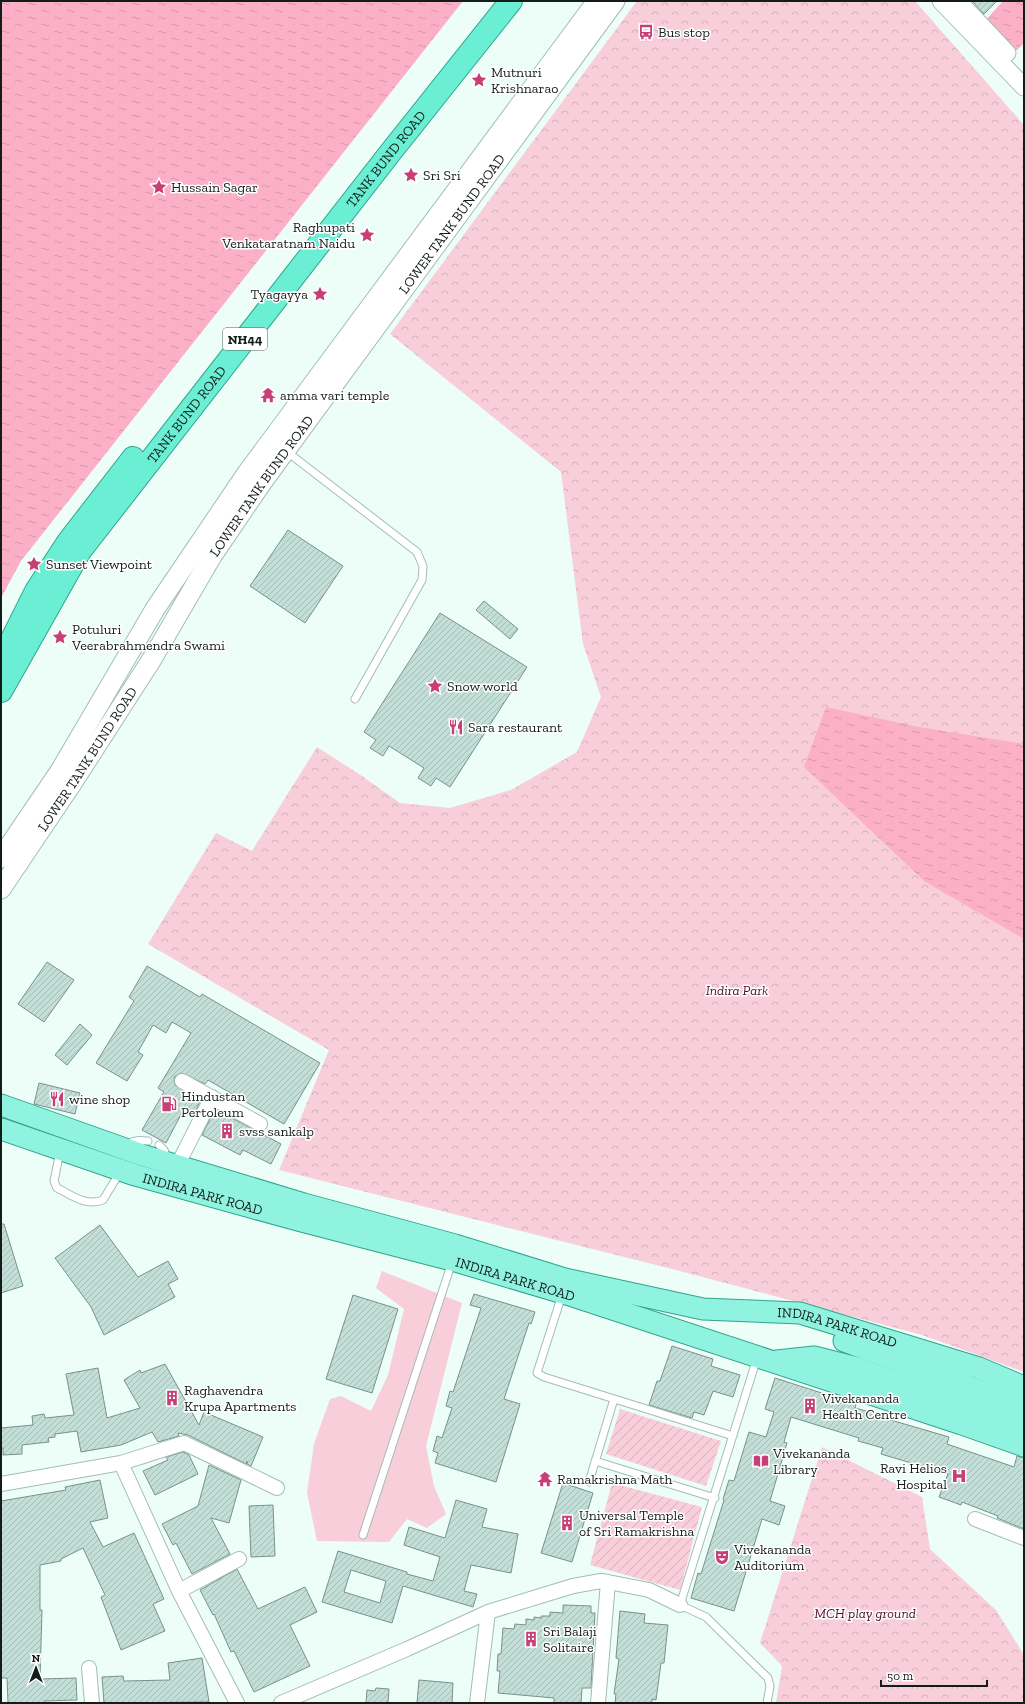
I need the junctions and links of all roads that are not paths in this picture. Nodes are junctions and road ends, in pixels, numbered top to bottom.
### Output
1 (494, 1) edge
2 (511, 1) edge
3 (597, 1) edge
4 (615, 1) edge
5 (941, 1) edge
6 (958, 1) edge
7 (1024, 71) edge
8 (1024, 87) edge
9 (286, 450) junction
10 (1, 661) edge
11 (1, 692) edge
12 (355, 699) dead end
13 (1, 858) edge
14 (1, 889) edge
15 (182, 1080) dead end
16 (212, 1097) junction
17 (1, 1105) edge
18 (260, 1124) dead end
19 (1, 1129) edge
20 (148, 1141) dead end
21 (159, 1146) dead end
22 (122, 1148) junction
23 (60, 1149) junction
24 (174, 1165) junction
25 (122, 1170) junction
26 (454, 1253) junction
27 (564, 1286) junction
28 (800, 1313) junction
29 (763, 1360) junction
30 (1024, 1387) edge
31 (614, 1399) junction
32 (1024, 1407) edge
33 (1024, 1428) edge
34 (733, 1436) junction
35 (1024, 1446) edge
36 (595, 1461) junction
37 (121, 1463) junction
38 (589, 1482) dead end
39 (1, 1484) edge
40 (276, 1488) dead end
41 (714, 1498) junction
42 (975, 1519) dead end
43 (363, 1535) dead end
44 (1024, 1538) edge
45 (239, 1559) dead end
46 (608, 1582) junction
47 (180, 1591) junction
48 (680, 1604) junction
49 (488, 1612) junction
50 (88, 1668) dead end
51 (92, 1703) edge
52 (237, 1703) edge
53 (281, 1703) edge
54 (477, 1703) edge
55 (598, 1703) edge
56 (767, 1703) edge

1 - 10 highway, NH44
2 - 11 highway, TANK BUND ROAD / NH44
3 - 13 main road, LOWER TANK BUND ROAD
4 - 9 main road, LOWER TANK BUND ROAD
5 - 8 street
6 - 7 street
9 - 12 lane
9 - 14 main road, LOWER TANK BUND ROAD
15 - 16 street
16 - 18 street
16 - 24 street
17 - 22 main road, INDIRA PARK ROAD
19 - 23 main road, INDIRA PARK ROAD
20 - 22 lane
21 - 24 lane
22 - 24 main road, INDIRA PARK ROAD
23 - 25 main road, INDIRA PARK ROAD
23 - 25 lane
24 - 26 main road, INDIRA PARK ROAD
25 - 26 main road, INDIRA PARK ROAD
26 - 27 main road, INDIRA PARK ROAD
26 - 43 lane
27 - 28 main road, INDIRA PARK ROAD
27 - 29 main road, INDIRA PARK ROAD
27 - 31 lane
28 - 30 main road, INDIRA PARK ROAD
28 - 32 main road
29 - 33 main road
29 - 34 lane
29 - 35 main road, INDIRA PARK ROAD
31 - 34 lane
31 - 36 lane
34 - 41 lane
36 - 38 lane
36 - 41 lane
37 - 39 street
37 - 40 street
37 - 47 street
41 - 48 lane
42 - 44 street
45 - 47 street
46 - 48 street
46 - 49 street
46 - 55 street
47 - 52 street
48 - 56 lane
49 - 53 street
49 - 54 street
50 - 51 street

